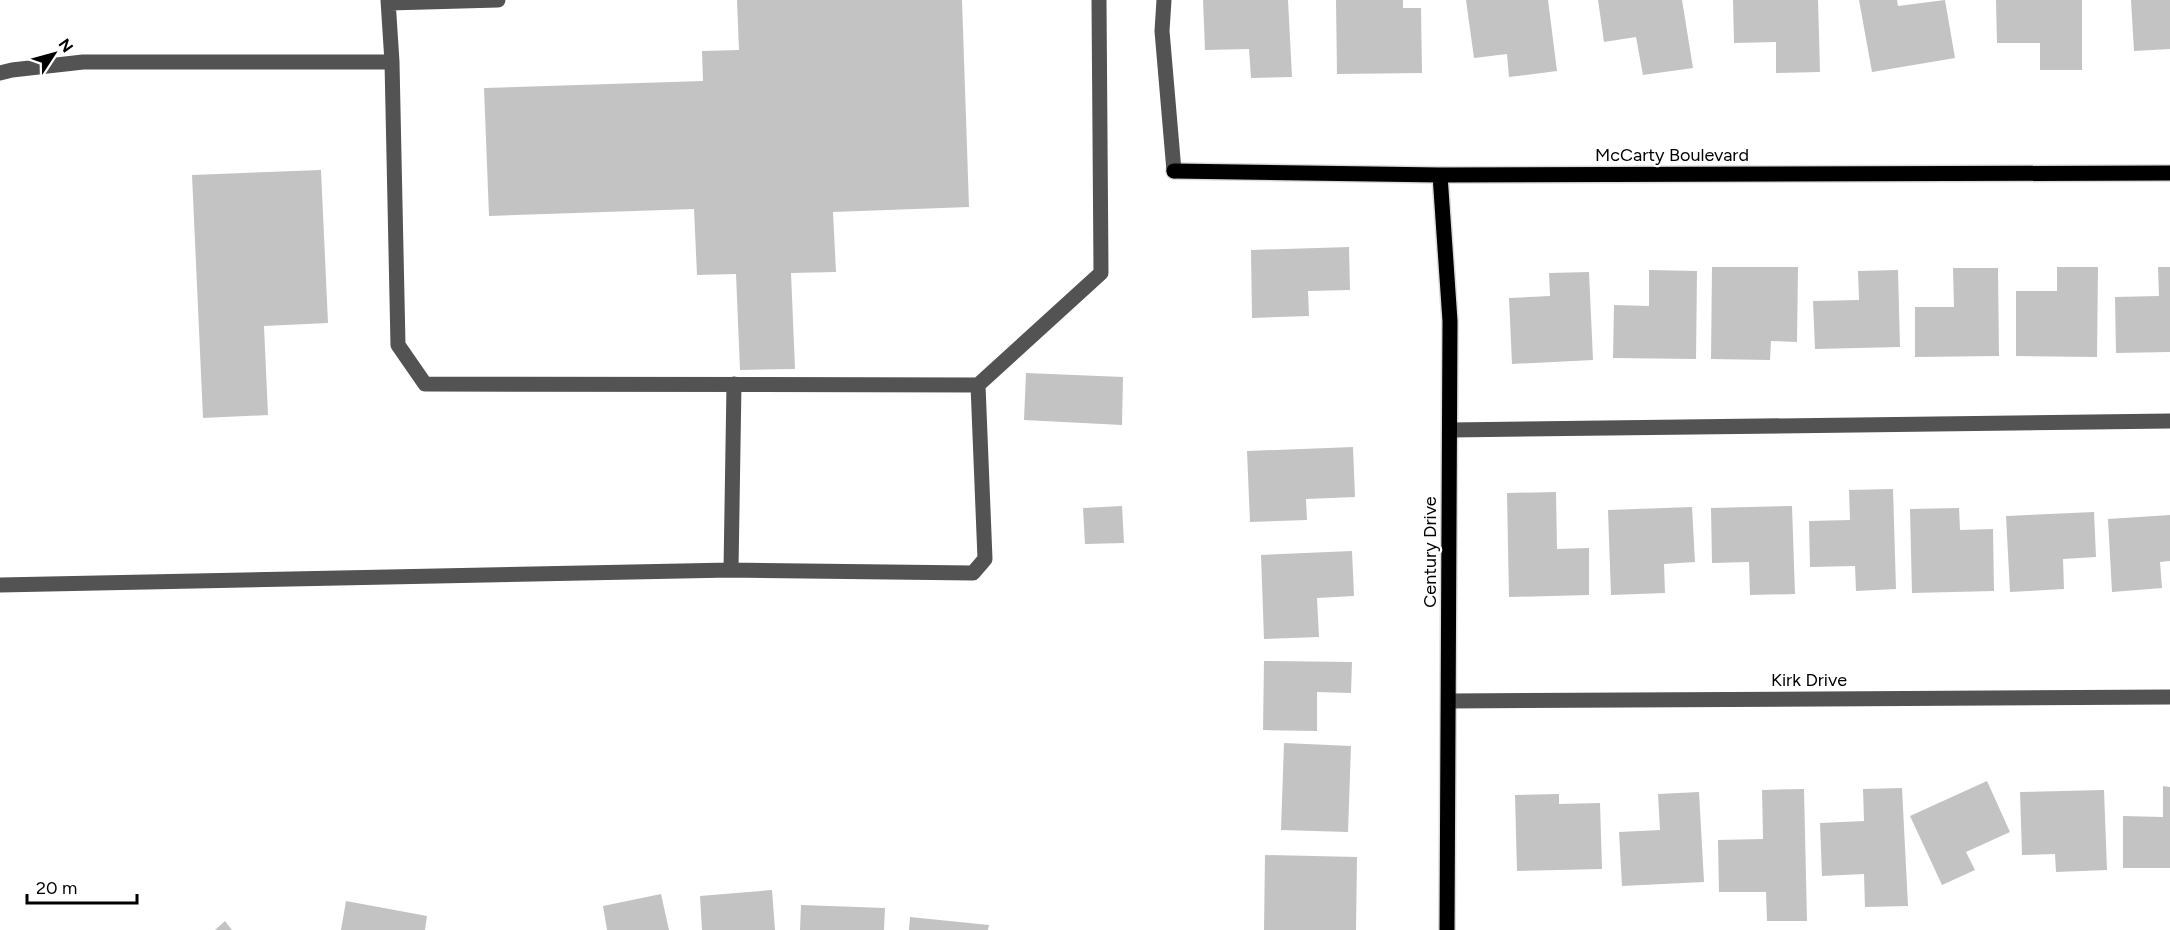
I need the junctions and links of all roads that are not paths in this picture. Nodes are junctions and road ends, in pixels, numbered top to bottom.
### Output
1 (498, 0) edge
2 (1099, 0) edge
3 (1164, 0) edge
4 (388, 2) edge
5 (392, 62) junction
6 (0, 74) edge
7 (1174, 171) joint
8 (2170, 173) edge
9 (1440, 176) junction
10 (734, 384) junction
11 (978, 385) junction
12 (2170, 422) edge
13 (1450, 430) junction
14 (731, 570) junction
15 (0, 585) edge
16 (2170, 697) edge
17 (1449, 701) junction
18 (1447, 930) edge

1 - 4 street
2 - 11 street
3 - 7 street
4 - 5 street
5 - 6 street
5 - 10 street
7 - 9 main road, McCarty Boulevard
8 - 9 main road, McCarty Boulevard
9 - 13 main road, Century Drive
10 - 11 street
10 - 14 street
11 - 14 street
12 - 13 street
13 - 17 main road, Century Drive
14 - 15 street
16 - 17 street, Kirk Drive
17 - 18 main road, Century Drive

